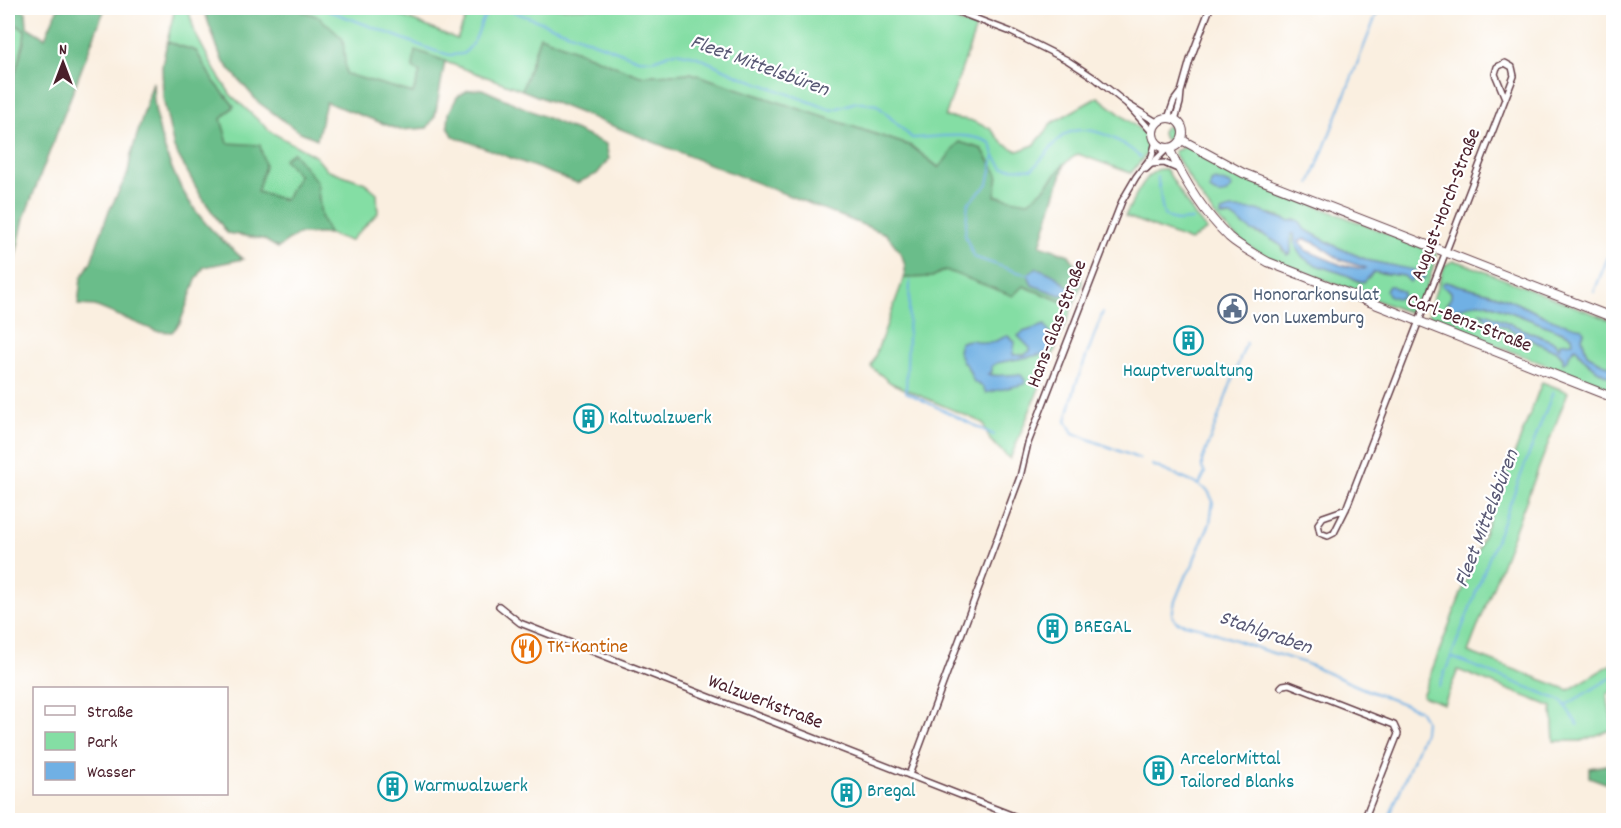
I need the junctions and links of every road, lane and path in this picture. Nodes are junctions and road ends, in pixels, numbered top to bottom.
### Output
1 (948, 8) edge
2 (1210, 8) edge
3 (1505, 98) junction
4 (1127, 104) junction
5 (1171, 119) junction
6 (1158, 123) junction
7 (1154, 137) junction
8 (1182, 140) junction
9 (1168, 148) junction
10 (1151, 164) junction
11 (1179, 169) junction
12 (1131, 185) junction
13 (1445, 253) junction
14 (1614, 318) edge
15 (1418, 322) junction
16 (1614, 398) edge
17 (1346, 509) junction
18 (499, 606) dead end
19 (1281, 687) dead end
20 (909, 775) junction
21 (1024, 820) edge
22 (1364, 820) edge

1 - 4 street
2 - 5 street
3 - 3 street, August-Horch-Straße
3 - 13 street, August-Horch-Straße
4 - 6 street
4 - 7 street
5 - 6 street
5 - 8 street
6 - 7 street
7 - 9 street
7 - 12 street, Hans-Glas-Straße
8 - 9 street
8 - 13 street
9 - 10 street, Hans-Glas-Straße
9 - 11 street, Carl-Benz-Straße
10 - 11 street
10 - 12 street, Hans-Glas-Straße
11 - 15 street, Carl-Benz-Straße
12 - 20 street, Hans-Glas-Straße
13 - 14 street
13 - 15 street, August-Horch-Straße
15 - 16 street, Carl-Benz-Straße
15 - 17 street, August-Horch-Straße
17 - 17 street, August-Horch-Straße
18 - 20 street, Walzwerkstraße
19 - 22 street
20 - 21 street, Walzwerkstraße

